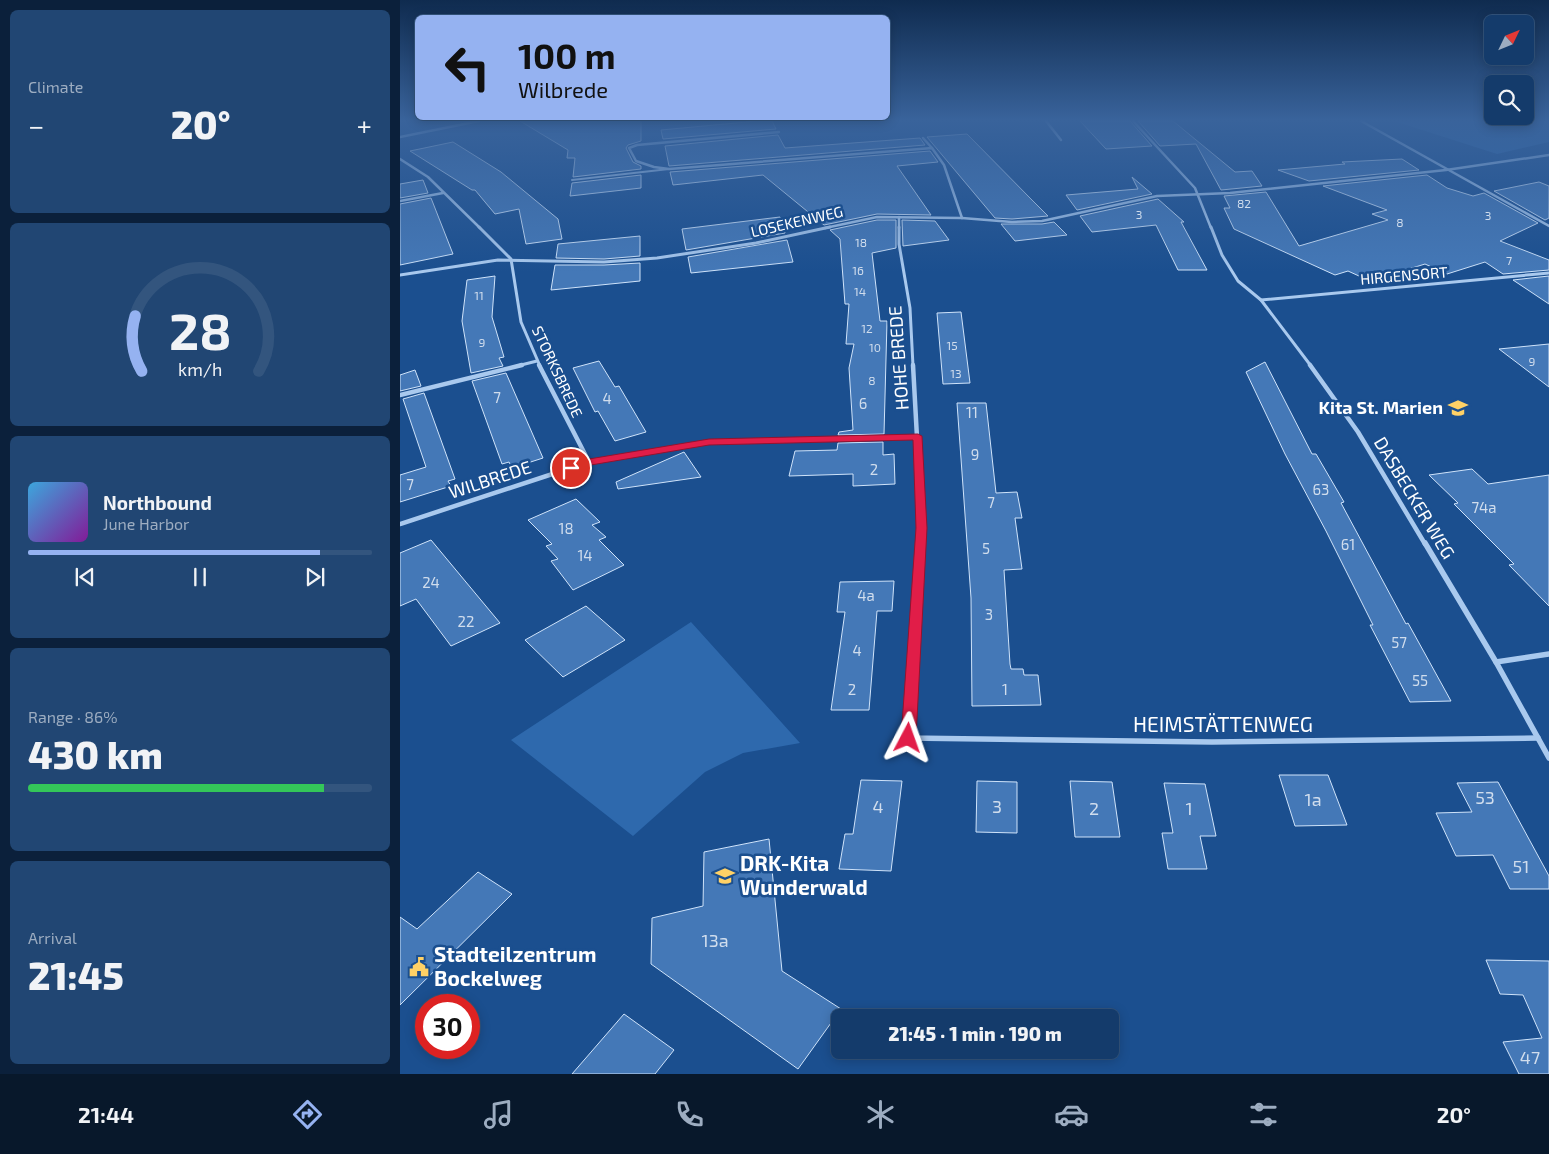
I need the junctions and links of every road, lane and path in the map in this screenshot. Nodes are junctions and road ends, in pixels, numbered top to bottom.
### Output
1 (419, 171) edge
2 (659, 171) edge
3 (946, 171) edge
4 (1180, 171) edge
5 (1435, 171) edge
6 (1448, 171) edge
7 (572, 180) dead end
8 (444, 193) junction
9 (1198, 194) junction
10 (400, 201) edge
11 (898, 217) junction
12 (962, 218) junction
13 (1549, 226) edge
14 (511, 259) junction
15 (1549, 273) edge
16 (400, 275) edge
17 (1261, 300) junction
18 (536, 361) junction
19 (400, 395) edge
20 (918, 436) junction
21 (589, 462) junction
22 (400, 524) edge
23 (1549, 654) edge
24 (1496, 662) junction
25 (908, 738) joint
26 (1538, 738) junction
27 (1549, 758) edge

1 - 8 street
2 - 7 lane
3 - 12 street
4 - 9 street, DASBECKER WEG
5 - 9 street, LOSEKENWEG
6 - 13 street
8 - 10 street
8 - 14 street
9 - 12 street, LOSEKENWEG
9 - 17 street, DASBECKER WEG
11 - 12 street, LOSEKENWEG
11 - 14 street, LOSEKENWEG
11 - 20 street, HOHE BREDE
14 - 16 street, LOSEKENWEG
14 - 18 street, STORKSBREDE
15 - 17 street, HIRGENSORT
17 - 24 street, DASBECKER WEG
18 - 19 street
18 - 21 street, STORKSBREDE
20 - 21 street, WILBREDE
20 - 25 street, HOHE BREDE
21 - 22 street, WILBREDE
23 - 24 street
24 - 26 street, DASBECKER WEG
25 - 26 street, HEIMSTÄTTENWEG
26 - 27 street, DASBECKER WEG

